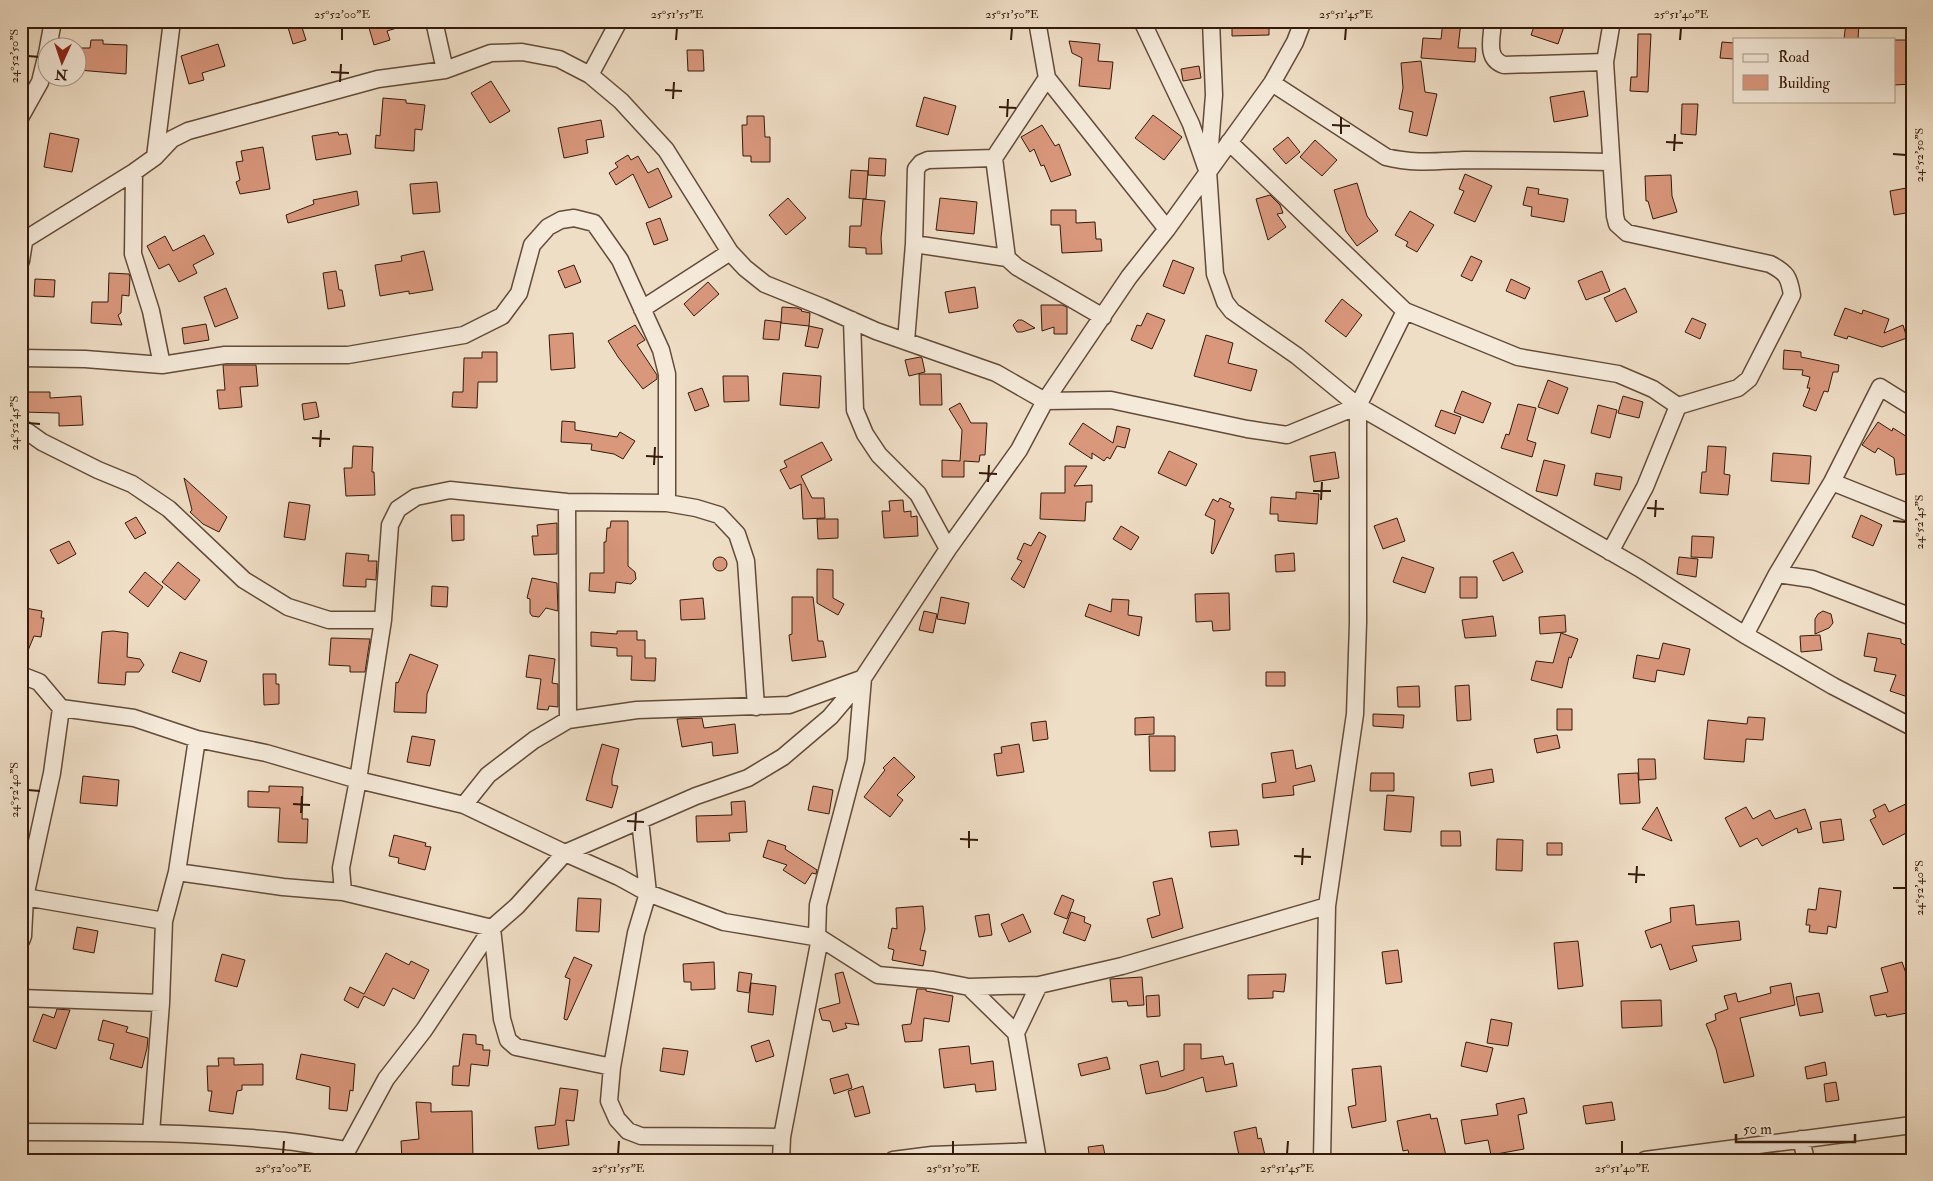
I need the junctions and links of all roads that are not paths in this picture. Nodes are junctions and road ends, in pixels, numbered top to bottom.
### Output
1 (53, 21) edge
2 (172, 21) edge
3 (434, 21) edge
4 (619, 21) edge
5 (1037, 21) edge
6 (1142, 21) edge
7 (1211, 21) edge
8 (1303, 21) edge
9 (1492, 21) edge
10 (1612, 21) edge
11 (50, 38) edge
12 (1606, 62) junction
13 (446, 70) junction
14 (590, 75) junction
15 (1047, 78) junction
16 (1272, 83) junction
17 (38, 86) edge
18 (21, 116) edge
19 (1229, 142) junction
20 (155, 157) junction
21 (994, 158) junction
22 (1611, 162) junction
23 (1208, 171) junction
24 (134, 172) junction
25 (1167, 228) junction
26 (22, 242) edge
27 (914, 244) junction
28 (730, 252) junction
29 (1007, 258) junction
30 (21, 261) edge
31 (642, 309) junction
32 (1405, 311) junction
33 (1103, 317) junction
34 (852, 320) junction
35 (906, 341) junction
36 (21, 358) edge
37 (162, 365) junction
38 (1045, 401) junction
39 (1358, 406) junction
40 (1678, 406) junction
41 (1912, 407) edge
42 (21, 427) edge
43 (1832, 482) junction
44 (567, 502) junction
45 (667, 502) junction
46 (1912, 514) edge
47 (948, 549) junction
48 (1610, 552) junction
49 (1777, 574) junction
50 (1912, 617) edge
51 (383, 620) junction
52 (1745, 635) junction
53 (21, 675) edge
54 (863, 678) junction
55 (756, 707) junction
56 (60, 708) junction
57 (568, 720) junction
58 (1912, 727) edge
59 (197, 739) junction
60 (358, 780) junction
61 (464, 805) junction
62 (640, 820) junction
63 (564, 853) junction
64 (177, 872) junction
65 (343, 892) junction
66 (648, 893) junction
67 (25, 898) junction
68 (1327, 906) junction
69 (164, 921) junction
70 (492, 928) junction
71 (820, 938) junction
72 (21, 941) edge
73 (1039, 986) junction
74 (970, 987) junction
75 (21, 998) edge
76 (161, 1003) junction
77 (1016, 1033) junction
78 (612, 1067) junction
79 (1912, 1125) edge
80 (21, 1132) edge
81 (151, 1133) junction
82 (782, 1137) junction
83 (1801, 1139) junction
84 (344, 1155) edge
85 (1036, 1155) edge
86 (1709, 1156) edge
87 (781, 1160) edge
88 (893, 1160) edge
89 (1322, 1160) edge
90 (1645, 1160) edge
91 (1806, 1160) edge

1 - 11 street
2 - 20 street
3 - 13 street
4 - 14 street
5 - 15 street
6 - 23 street
7 - 23 street
8 - 16 street
9 - 12 street
10 - 12 street
12 - 22 street
13 - 14 street
13 - 20 street
14 - 28 street
15 - 21 street
15 - 25 street
16 - 19 street
16 - 22 street
17 - 18 street
19 - 23 street
19 - 32 street
20 - 24 street
21 - 27 street
21 - 29 street
22 - 40 street
23 - 25 street
23 - 39 street
24 - 26 street
24 - 37 street
25 - 33 street
26 - 30 street
27 - 29 street
27 - 35 street
28 - 31 street
28 - 34 street
29 - 33 street
31 - 37 street
31 - 45 street
32 - 39 street
32 - 40 street
33 - 38 street
34 - 35 street
34 - 47 street
35 - 38 street
36 - 37 street
38 - 39 street
38 - 47 street
39 - 48 street
39 - 68 street
40 - 48 street
41 - 43 street
42 - 51 street
43 - 46 street
43 - 49 street
44 - 45 street
44 - 51 street
44 - 57 street
45 - 55 street
47 - 54 street
48 - 52 street
49 - 50 street
49 - 52 street
51 - 60 street
52 - 58 street
53 - 56 street
54 - 55 street
54 - 62 street
54 - 71 street
55 - 57 street
56 - 59 street
56 - 67 street
57 - 61 street
59 - 60 street
59 - 64 street
60 - 61 street
60 - 65 street
61 - 63 street
62 - 63 street
62 - 66 street
63 - 66 street
63 - 70 street
64 - 65 street
64 - 69 street
65 - 70 street
66 - 71 street
66 - 78 street
67 - 69 street
67 - 72 street
68 - 73 street
68 - 89 street
69 - 76 street
70 - 78 street
70 - 84 street
71 - 74 street
71 - 82 street
73 - 74 street
73 - 77 street
74 - 77 street
75 - 76 street
76 - 81 street
77 - 85 street
78 - 82 street
79 - 83 street
80 - 81 street
81 - 84 street
82 - 87 street
83 - 86 street
83 - 91 street
85 - 88 street
86 - 90 street

